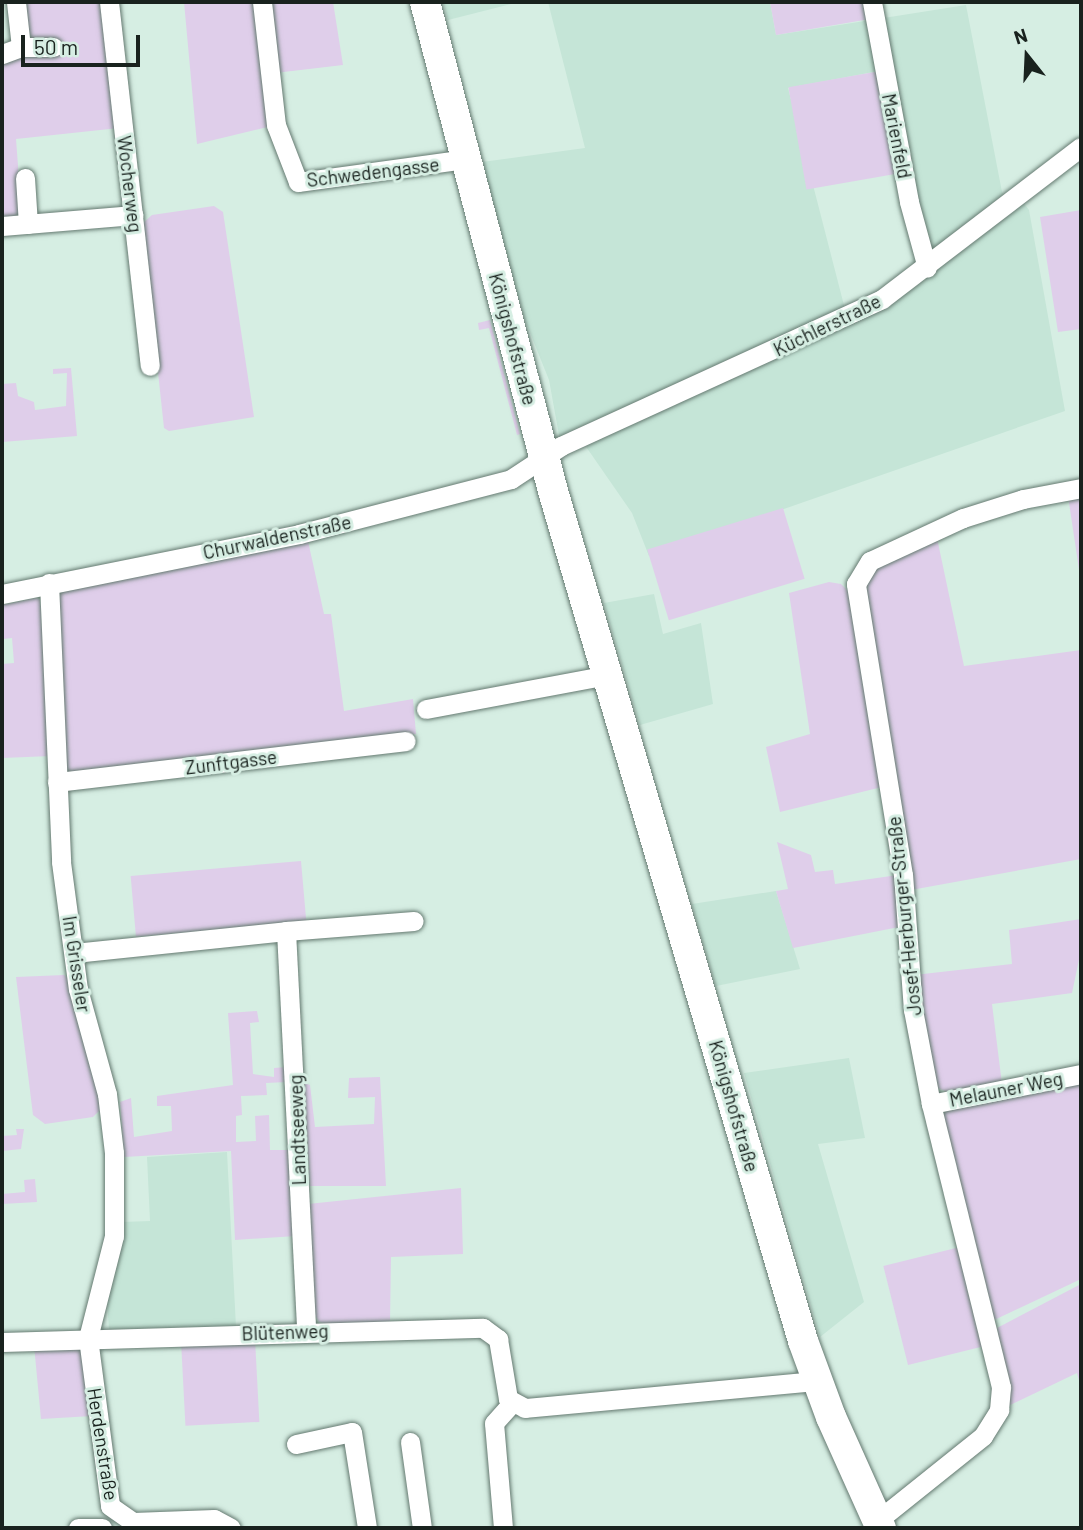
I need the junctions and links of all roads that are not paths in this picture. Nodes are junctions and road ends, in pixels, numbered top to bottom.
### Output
1 (16, 2) edge
2 (109, 2) edge
3 (261, 2) edge
4 (425, 2) edge
5 (872, 2) edge
6 (21, 47) junction
7 (53, 47) dead end
8 (2, 54) edge
9 (1081, 147) edge
10 (466, 159) junction
11 (24, 178) dead end
12 (134, 215) junction
13 (28, 224) junction
14 (2, 226) edge
15 (927, 268) junction
16 (150, 366) dead end
17 (545, 459) junction
18 (1081, 488) edge
19 (49, 583) junction
20 (2, 594) edge
21 (608, 675) junction
22 (426, 709) dead end
23 (406, 740) dead end
24 (57, 782) junction
25 (414, 921) dead end
26 (286, 930) junction
27 (74, 953) junction
28 (1081, 1074) edge
29 (931, 1104) junction
30 (306, 1330) junction
31 (88, 1338) junction
32 (2, 1342) edge
33 (817, 1381) junction
34 (512, 1404) junction
35 (410, 1442) dead end
36 (296, 1444) dead end
37 (879, 1525) edge
38 (78, 1528) edge
39 (102, 1528) edge
40 (231, 1528) edge
41 (367, 1528) edge
42 (422, 1528) edge
43 (503, 1528) edge

1 - 6 street
2 - 12 street, Wocherweg
3 - 10 street, Schwedengasse
4 - 10 main road, Königshofstraße
5 - 15 street, Marienfeld
6 - 7 street
6 - 8 street
9 - 15 street, Küchlerstraße
10 - 17 main road, Königshofstraße
11 - 13 street
12 - 13 street
12 - 16 street, Wocherweg
13 - 14 street
15 - 17 street, Küchlerstraße
17 - 19 street, Churwaldenstraße
17 - 21 main road, Königshofstraße
18 - 29 street, Josef-Herburger-Straße
19 - 20 street, Churwaldenstraße
19 - 24 street, Im Grisseler
21 - 22 street
21 - 33 main road, Königshofstraße
23 - 24 street, Zunftgasse
24 - 27 street, Im Grisseler
25 - 26 street
26 - 27 street
26 - 30 street, Landtseeweg
27 - 31 street, Im Grisseler
28 - 29 street, Melauner Weg
29 - 37 street, Josef-Herburger-Straße
30 - 31 street, Blütenweg
30 - 34 street, Blütenweg
31 - 32 street, Blütenweg
31 - 40 street, Herdenstraße
33 - 34 street
33 - 37 main road, Königshofstraße
34 - 43 street
35 - 42 street
36 - 41 street
38 - 39 street

